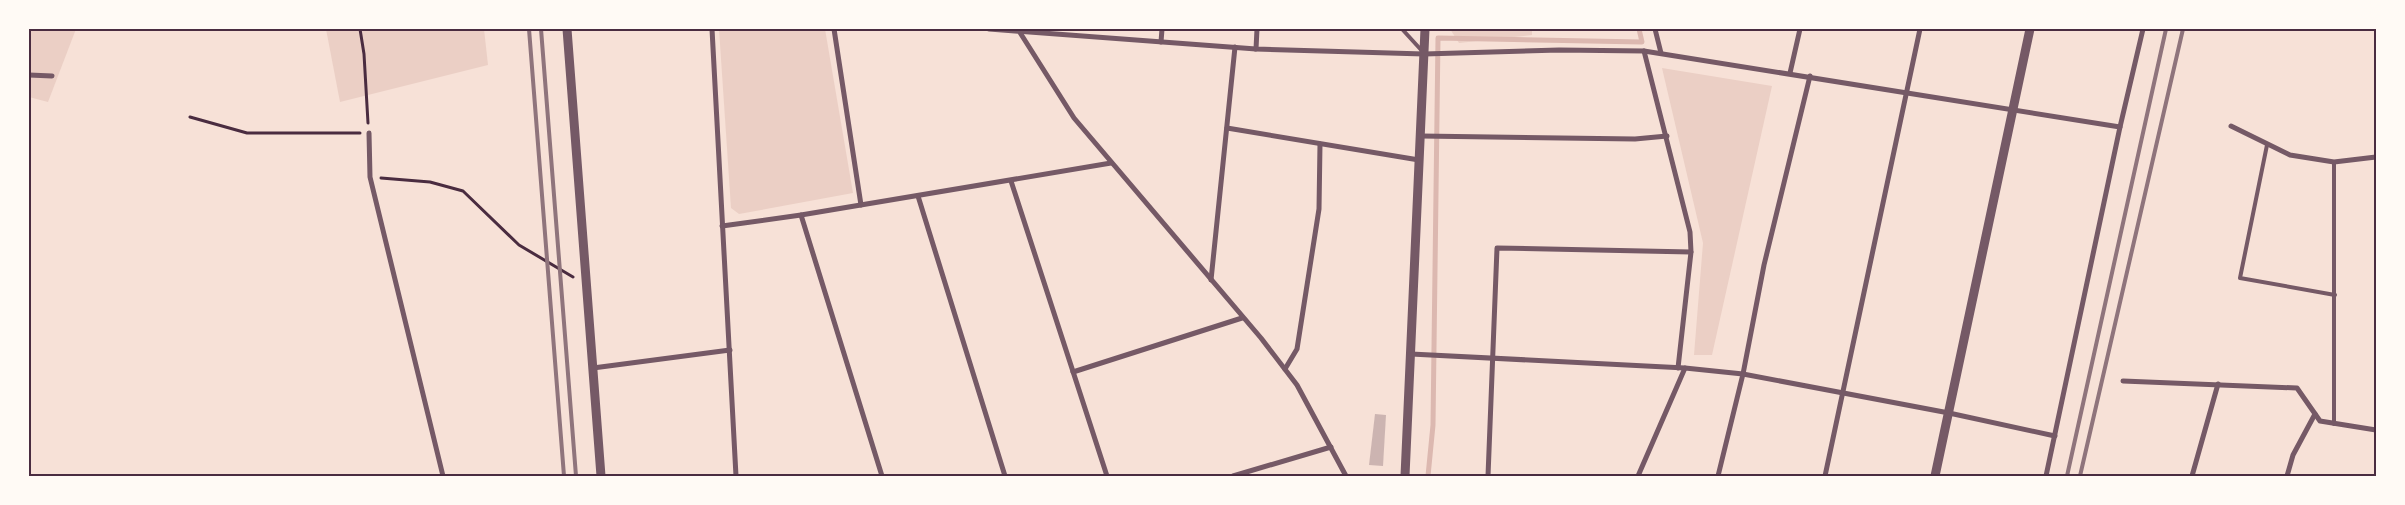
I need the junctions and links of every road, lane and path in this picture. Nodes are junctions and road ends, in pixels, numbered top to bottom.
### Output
1 (360, 29) edge
2 (567, 29) edge
3 (712, 29) edge
4 (834, 29) edge
5 (990, 29) edge
6 (1162, 29) edge
7 (1257, 29) edge
8 (1402, 29) edge
9 (1425, 29) edge
10 (1655, 29) edge
11 (1800, 29) edge
12 (1920, 29) edge
13 (2030, 29) edge
14 (2143, 29) edge
15 (1019, 30) edge
16 (1161, 42) junction
17 (1235, 47) junction
18 (1256, 48) junction
19 (1644, 51) junction
20 (1661, 53) junction
21 (1424, 54) junction
22 (1790, 73) junction
23 (29, 75) edge
24 (52, 76) dead end
25 (1810, 76) junction
26 (1907, 91) junction
27 (2013, 108) junction
28 (190, 117) dead end
29 (2231, 126) dead end
30 (2120, 127) junction
31 (1226, 128) junction
32 (369, 133) junction
33 (1421, 136) junction
34 (1667, 136) junction
35 (1320, 144) junction
36 (2267, 145) junction
37 (2376, 157) edge
38 (1420, 160) junction
39 (2334, 162) junction
40 (1111, 163) junction
41 (370, 177) junction
42 (1011, 181) junction
43 (918, 196) junction
44 (861, 205) junction
45 (802, 216) junction
46 (722, 226) junction
47 (1691, 252) junction
48 (1211, 280) junction
49 (585, 284) junction
50 (2335, 295) junction
51 (1242, 318) junction
52 (730, 350) junction
53 (1411, 354) junction
54 (1492, 358) junction
55 (593, 368) junction
56 (1678, 368) junction
57 (1685, 368) junction
58 (1284, 369) junction
59 (1073, 372) junction
60 (1743, 374) junction
61 (2123, 381) dead end
62 (2218, 384) junction
63 (1842, 393) junction
64 (1949, 413) junction
65 (2315, 414) junction
66 (2334, 424) junction
67 (2376, 430) edge
68 (2055, 436) junction
69 (1331, 447) junction
70 (443, 476) edge
71 (601, 476) edge
72 (736, 476) edge
73 (882, 476) edge
74 (1005, 476) edge
75 (1107, 476) edge
76 (1233, 476) edge
77 (1346, 476) edge
78 (1405, 476) edge
79 (1488, 476) edge
80 (1638, 476) edge
81 (1718, 476) edge
82 (1825, 476) edge
83 (1934, 476) edge
84 (2046, 476) edge
85 (2192, 476) edge
86 (2287, 476) edge

1 - 32 path
2 - 49 street
3 - 46 street
4 - 44 street
5 - 15 street
6 - 16 street
7 - 18 street
8 - 21 lane
9 - 21 street
10 - 20 street
11 - 22 street
12 - 26 street
13 - 27 street
14 - 30 street
15 - 16 street
15 - 40 street
16 - 17 street
17 - 18 street
17 - 31 street
18 - 21 street
19 - 20 street
19 - 21 street
19 - 34 street
20 - 22 street
21 - 33 street
22 - 25 street
23 - 24 street
25 - 26 street
25 - 60 street
26 - 27 street
26 - 63 street
27 - 30 street
27 - 64 street
28 - 32 path
29 - 36 street
30 - 68 street
31 - 35 street
31 - 48 street
32 - 41 street
33 - 34 street
33 - 38 street
34 - 47 street
35 - 38 street
35 - 58 street
36 - 39 street
36 - 50 lane
37 - 39 street
38 - 53 street
39 - 50 lane
40 - 42 street
40 - 48 street
41 - 49 path
41 - 70 street
42 - 43 street
42 - 59 street
43 - 44 street
43 - 74 street
44 - 45 street
45 - 46 street
45 - 73 street
46 - 52 street
47 - 54 street
47 - 56 street
48 - 51 street
49 - 55 street
50 - 66 lane
51 - 58 street
51 - 59 street
52 - 55 street
52 - 72 street
53 - 54 street
53 - 78 street
54 - 56 street
54 - 79 street
55 - 71 street
56 - 57 street
57 - 60 street
57 - 80 street
58 - 69 street
59 - 75 street
60 - 63 street
60 - 81 street
61 - 62 street
62 - 65 street
62 - 85 street
63 - 64 street
63 - 82 street
64 - 68 street
64 - 83 street
65 - 66 street
65 - 86 street
66 - 67 street
68 - 84 street
69 - 76 street
69 - 77 street

